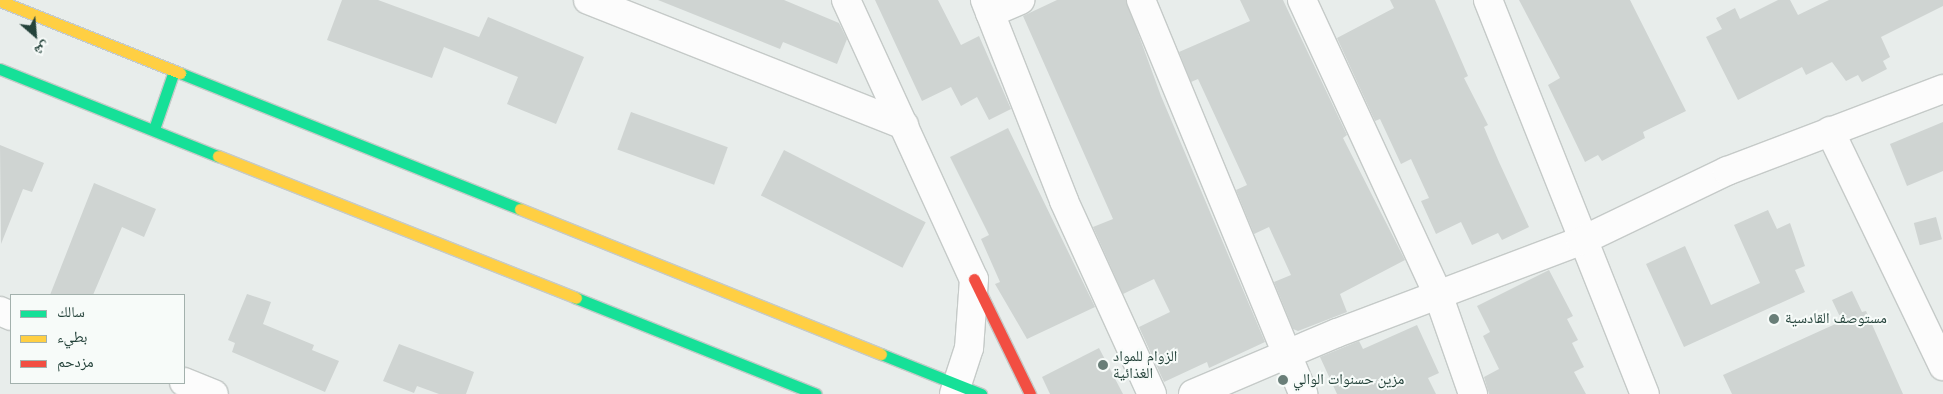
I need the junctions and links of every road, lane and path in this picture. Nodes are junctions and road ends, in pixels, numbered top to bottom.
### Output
1 (588, 0) edge
2 (846, 0) edge
3 (1020, 0) edge
4 (1141, 0) edge
5 (1302, 0) edge
6 (1488, 0) edge
7 (0, 1) edge
8 (987, 6) edge
9 (0, 69) edge
10 (174, 71) junction
11 (1943, 88) edge
12 (904, 125) junction
13 (154, 129) junction
14 (1830, 130) junction
15 (1581, 241) junction
16 (974, 279) junction
17 (1439, 297) junction
18 (1284, 354) junction
19 (1943, 366) edge
20 (185, 382) edge
21 (965, 390) edge
22 (805, 392) edge
23 (214, 394) edge
24 (1030, 394) edge
25 (1152, 394) edge
26 (1193, 394) edge
27 (1303, 394) edge
28 (1473, 394) edge
29 (1645, 394) edge

1 - 12 street
2 - 12 street
3 - 8 street
4 - 18 street
5 - 17 street
6 - 15 street
7 - 10 main road
8 - 25 street
9 - 13 main road
10 - 13 main road
10 - 21 main road
11 - 14 street
12 - 16 street
13 - 22 main road
14 - 15 street
14 - 19 street
15 - 17 street
15 - 29 street
16 - 21 street
16 - 24 main road
17 - 18 street
17 - 28 street
18 - 26 street
18 - 27 street
20 - 23 street

